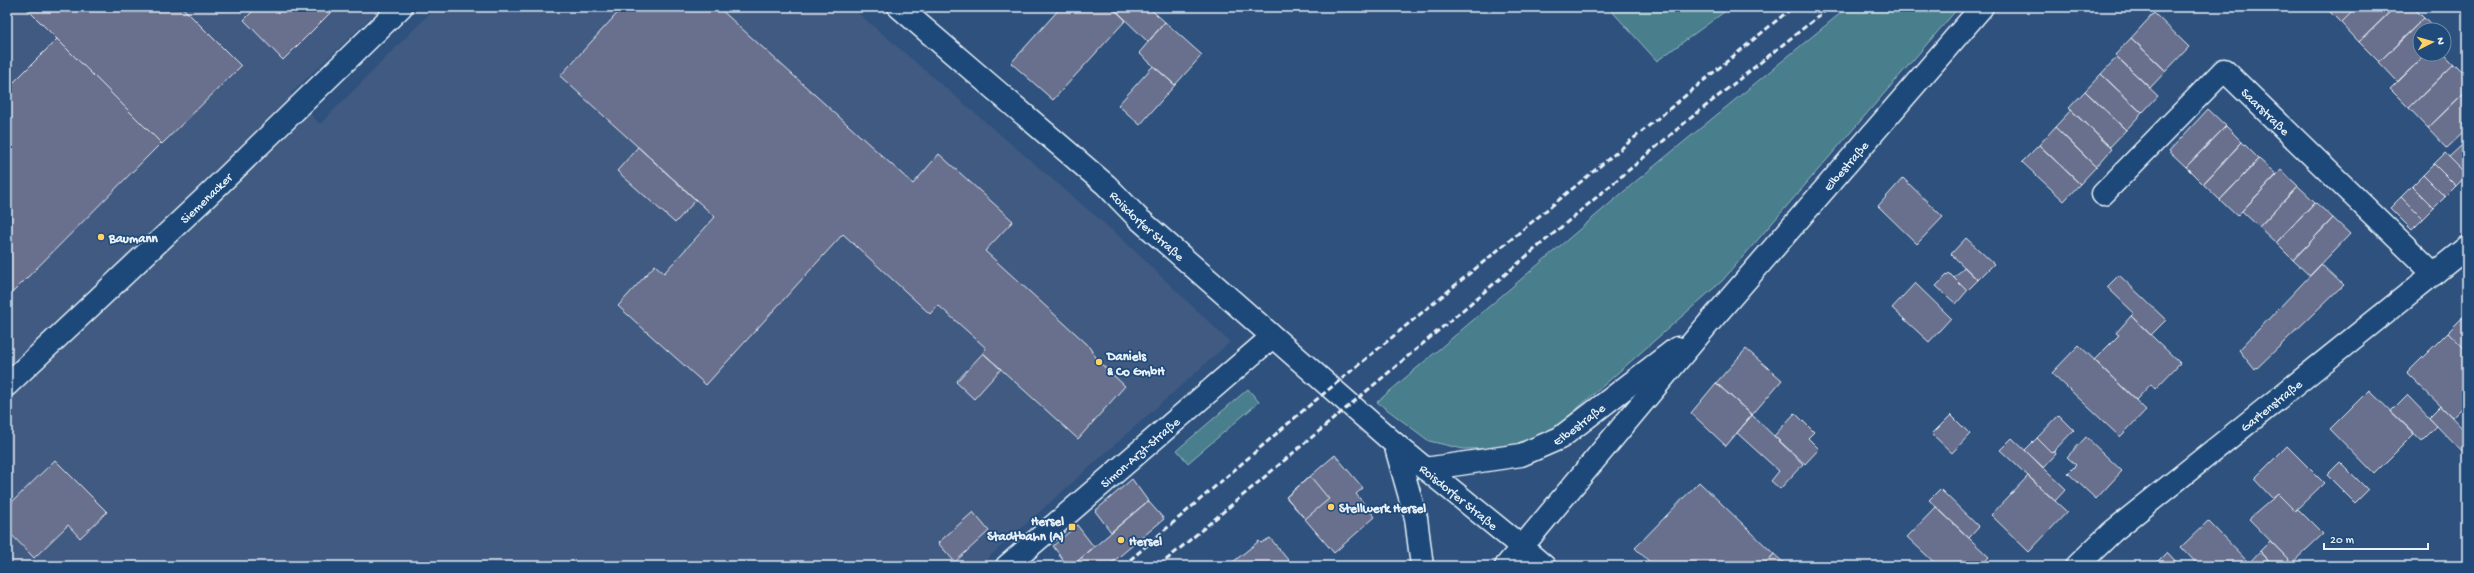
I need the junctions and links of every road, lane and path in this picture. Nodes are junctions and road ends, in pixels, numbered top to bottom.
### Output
1 (400, 7) edge
2 (899, 7) edge
3 (1982, 7) edge
4 (2102, 194) dead end
5 (2467, 247) edge
6 (2434, 274) junction
7 (1708, 324) junction
8 (1272, 337) junction
9 (7, 385) edge
10 (1395, 444) junction
11 (1425, 469) junction
12 (1523, 548) junction
13 (1007, 566) edge
14 (1422, 566) edge
15 (1506, 566) edge
16 (1544, 566) edge
17 (2077, 566) edge

1 - 9 main road, Siemenacker
2 - 8 main road, Roisdorfer Straße
3 - 7 main road, Elbestraße
4 - 6 main road, Saarstraße
5 - 6 main road, Gartenstraße
6 - 17 main road, Gartenstraße
7 - 11 main road, Elbestraße
7 - 12 main road, Elbestraße
8 - 10 main road, Roisdorfer Straße
8 - 13 main road, Simon-Arzt-Straße
10 - 11 main road, Roisdorfer Straße
10 - 14 main road, Roisdorfer Straße
11 - 12 main road, Roisdorfer Straße
12 - 15 main road, Elbestraße
12 - 16 main road, Roisdorfer Straße

